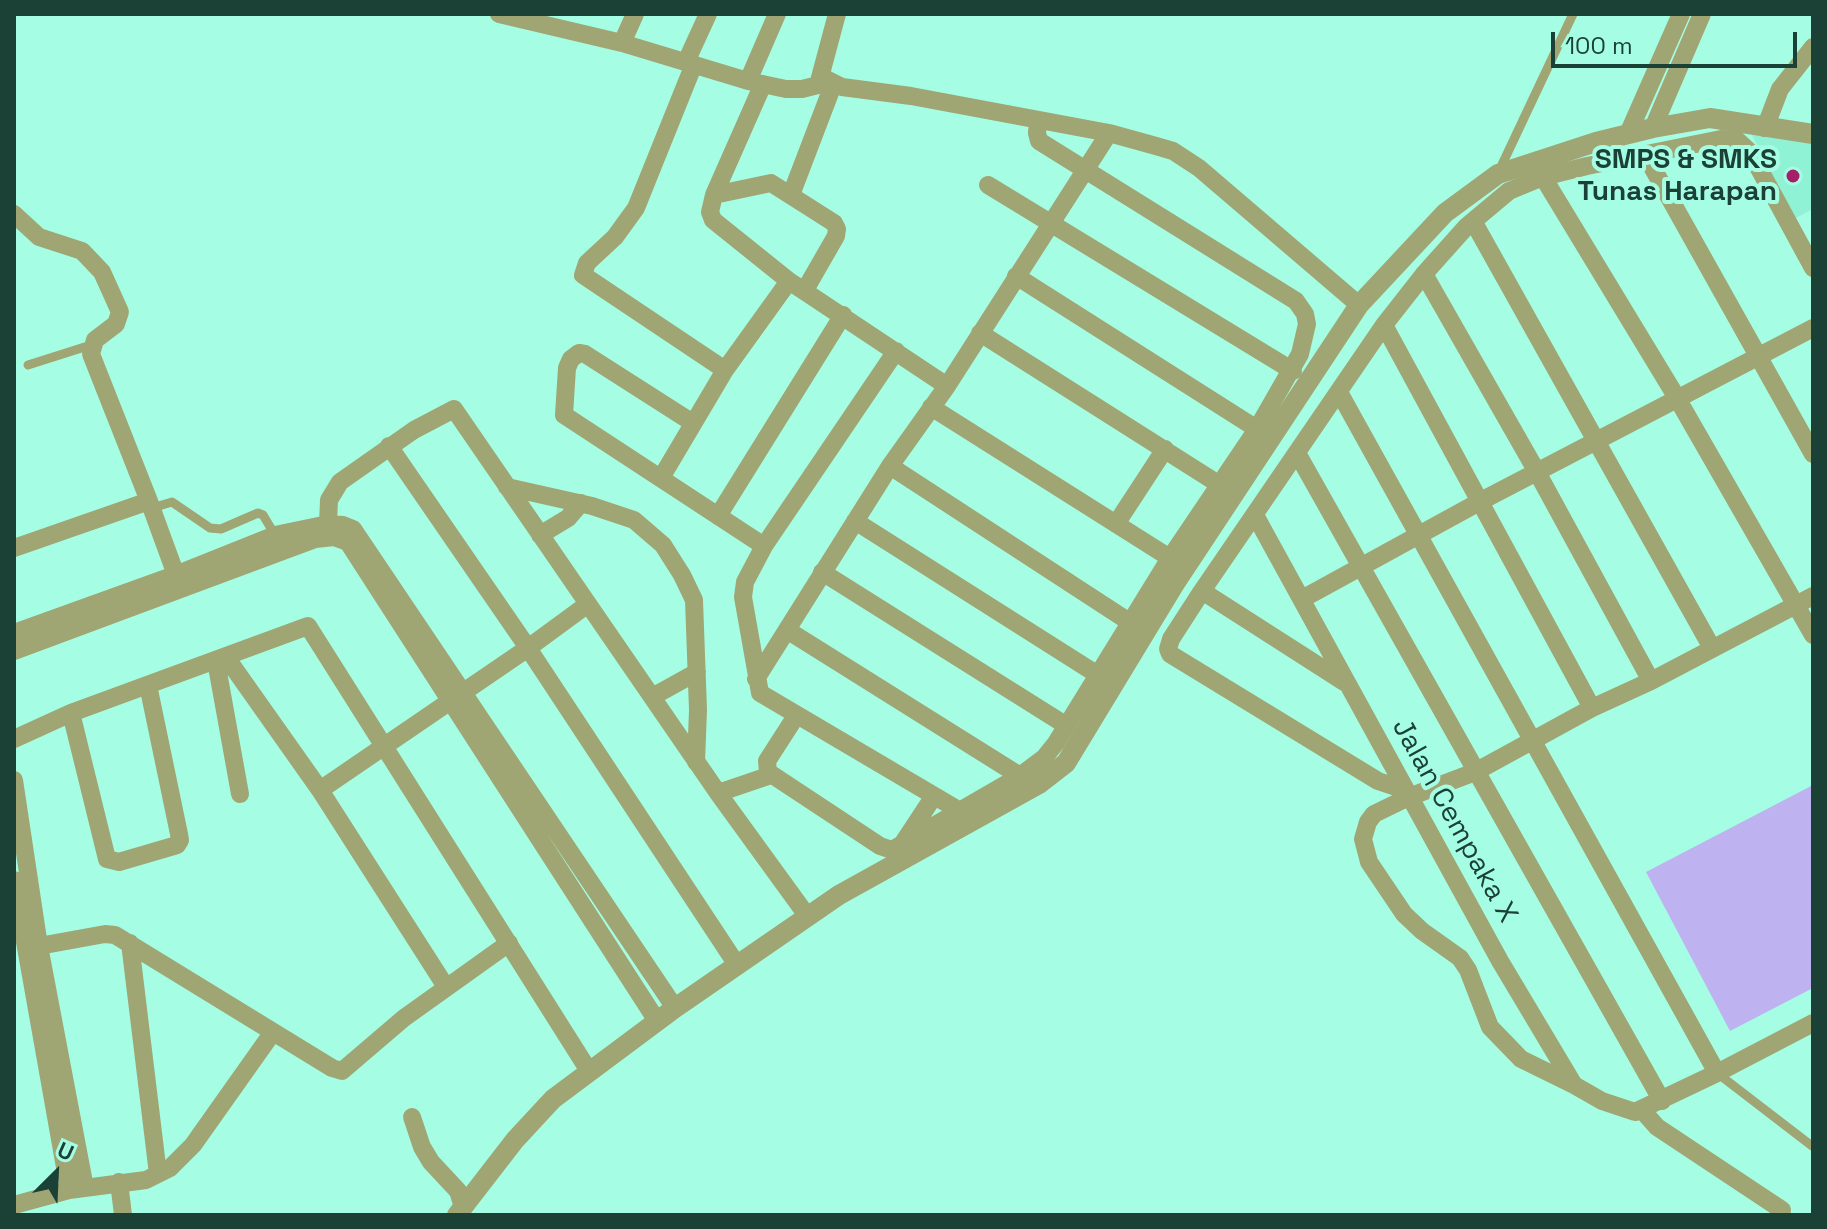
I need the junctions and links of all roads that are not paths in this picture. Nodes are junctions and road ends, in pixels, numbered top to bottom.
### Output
1 (499, 14) edge
2 (635, 14) edge
3 (708, 14) edge
4 (777, 14) edge
5 (837, 14) edge
6 (1573, 14) edge
7 (1681, 14) edge
8 (1702, 14) edge
9 (557, 20) edge
10 (622, 43) junction
11 (1813, 47) edge
12 (690, 63) junction
13 (756, 82) junction
14 (826, 85) junction
15 (1038, 120) junction
16 (1653, 128) junction
17 (1765, 128) junction
18 (1109, 133) junction
19 (1628, 134) junction
20 (1813, 134) edge
21 (1646, 156) junction
22 (1086, 169) junction
23 (1498, 174) junction
24 (1543, 177) junction
25 (988, 185) dead end
26 (714, 195) junction
27 (791, 195) junction
28 (14, 214) edge
29 (1473, 221) junction
30 (1053, 223) junction
31 (1813, 268) edge
32 (1424, 274) junction
33 (1016, 276) junction
34 (797, 286) junction
35 (1359, 305) junction
36 (843, 315) junction
37 (1384, 325) junction
38 (1813, 328) edge
39 (980, 333) junction
40 (91, 345) junction
41 (896, 351) junction
42 (1760, 356) junction
43 (28, 365) dead end
44 (725, 370) junction
45 (1293, 371) junction
46 (947, 386) junction
47 (1339, 392) junction
48 (1677, 398) junction
49 (931, 407) junction
50 (693, 423) junction
51 (1257, 429) junction
52 (1595, 442) junction
53 (389, 446) junction
54 (1165, 449) junction
55 (1297, 453) junction
56 (1813, 454) edge
57 (890, 466) junction
58 (1537, 472) junction
59 (661, 478) junction
60 (1220, 485) junction
61 (507, 487) junction
62 (1481, 501) junction
63 (581, 503) junction
64 (151, 504) junction
65 (1255, 515) junction
66 (718, 516) junction
67 (855, 521) junction
68 (328, 524) junction
69 (1116, 524) junction
70 (1202, 527) junction
71 (275, 535) junction
72 (540, 535) junction
73 (1420, 535) junction
74 (764, 546) junction
75 (14, 548) edge
76 (1170, 558) junction
77 (1360, 569) junction
78 (822, 572) junction
79 (178, 582) junction
80 (1202, 591) junction
81 (1813, 596) edge
82 (1302, 599) junction
83 (588, 604) junction
84 (1795, 606) junction
85 (1131, 623) junction
86 (787, 630) junction
87 (14, 633) edge
88 (1813, 635) edge
89 (528, 648) junction
90 (1712, 648) junction
91 (14, 651) edge
92 (221, 659) junction
93 (697, 672) junction
94 (1098, 675) junction
95 (756, 679) junction
96 (1651, 681) junction
97 (1347, 684) junction
98 (148, 685) junction
99 (457, 696) junction
100 (652, 697) junction
101 (1592, 708) junction
102 (71, 713) junction
103 (796, 716) junction
104 (1067, 726) junction
105 (14, 739) edge
106 (1533, 740) junction
107 (385, 745) junction
108 (1057, 757) junction
109 (696, 762) junction
110 (1475, 772) junction
111 (771, 775) junction
112 (1020, 776) junction
113 (14, 780) edge
114 (320, 790) junction
115 (718, 793) junction
116 (240, 794) dead end
117 (1407, 794) junction
118 (934, 796) junction
119 (960, 811) junction
120 (938, 832) junction
121 (902, 845) junction
122 (14, 880) edge
123 (808, 917) junction
124 (130, 943) junction
125 (509, 943) junction
126 (39, 946) junction
127 (737, 965) junction
128 (446, 987) junction
129 (675, 1008) junction
130 (657, 1021) junction
131 (1813, 1023) edge
132 (273, 1032) junction
133 (589, 1071) junction
134 (1717, 1073) junction
135 (1574, 1085) junction
136 (1662, 1101) junction
137 (1642, 1110) junction
138 (412, 1117) dead end
139 (1812, 1146) edge
140 (158, 1174) junction
141 (119, 1182) junction
142 (77, 1189) junction
143 (14, 1205) edge
144 (1782, 1210) dead end
145 (460, 1211) edge
146 (123, 1215) edge

1 - 9 street
2 - 10 street
3 - 12 street
4 - 13 street
5 - 14 street
6 - 23 lane
7 - 19 street
8 - 16 street
9 - 10 street
10 - 12 street
11 - 17 street
12 - 13 street
12 - 44 street
13 - 14 street
13 - 26 street
14 - 15 street
14 - 27 street
15 - 18 street
15 - 22 street
16 - 17 street
16 - 19 street
17 - 20 street
18 - 22 street
18 - 35 street
19 - 23 street
21 - 24 street
21 - 31 street
21 - 42 street
22 - 30 street
22 - 45 street
23 - 35 street
24 - 29 street
24 - 48 street
25 - 30 street
26 - 27 street
26 - 34 street
27 - 34 street
28 - 40 street
29 - 32 street
29 - 52 street
30 - 33 street
30 - 45 street
32 - 37 street
32 - 58 street
33 - 39 street
33 - 51 street
34 - 36 street
34 - 44 street
35 - 70 street
36 - 41 street
36 - 66 street
37 - 47 street
37 - 62 street
38 - 42 street
39 - 46 street
39 - 54 street
40 - 43 lane
40 - 64 street
41 - 46 street
41 - 74 street
42 - 48 street
42 - 56 street
44 - 50 street
45 - 51 street
46 - 49 street
47 - 55 street
47 - 73 street
48 - 52 street
48 - 84 street
49 - 57 street
49 - 69 street
50 - 59 street
50 - 59 street
51 - 60 street
52 - 58 street
52 - 90 street
53 - 61 street
53 - 68 street
53 - 89 street
54 - 60 street
54 - 69 street
55 - 65 street
55 - 77 street
57 - 67 street
57 - 85 street
58 - 62 street
58 - 96 street
59 - 66 street
60 - 70 street
61 - 63 street
61 - 72 street
62 - 73 street
62 - 101 street
63 - 72 street
63 - 93 street
64 - 71 lane
64 - 75 street
64 - 79 street
65 - 80 street
65 - 82 street, Jalan Cempaka X
66 - 74 street
67 - 78 street
67 - 94 street
68 - 71 street
68 - 99 street
69 - 76 street
70 - 76 street
70 - 108 street
71 - 79 street
72 - 83 street
73 - 77 street
73 - 106 street
74 - 95 street
76 - 85 street
77 - 82 street
77 - 110 street
78 - 86 street
78 - 104 street
79 - 87 street
79 - 91 street
79 - 99 street
80 - 97 street
80 - 117 street
81 - 84 street
82 - 97 street, Jalan Cempaka X
83 - 89 street
83 - 100 street
84 - 88 street
84 - 90 street
85 - 94 street
86 - 95 street
86 - 112 street
89 - 99 street
89 - 127 street
90 - 96 street
92 - 98 street
92 - 107 street
92 - 114 street
92 - 116 street
93 - 100 street
93 - 109 street
94 - 104 street
95 - 103 street
96 - 101 street
97 - 117 street, Jalan Cempaka X
98 - 102 street
98 - 102 street
99 - 107 street
99 - 129 street
99 - 130 street
100 - 109 street
101 - 106 street
102 - 105 street
103 - 111 street
103 - 118 street
104 - 108 street
106 - 110 street
106 - 134 street
107 - 114 street
107 - 125 street
108 - 112 street
108 - 120 street
109 - 115 street
110 - 117 street
110 - 136 street
111 - 115 street
111 - 121 street
112 - 119 street
113 - 126 street
114 - 128 street
115 - 123 street
117 - 135 street, Jalan Cempaka X
117 - 135 street
118 - 119 street
118 - 121 street
119 - 120 street
120 - 121 street
120 - 123 street
122 - 142 street
123 - 127 street
124 - 126 street
124 - 132 street
124 - 140 street
125 - 128 street
125 - 133 street
126 - 142 street
127 - 129 street
128 - 132 street
129 - 130 street
130 - 133 street
131 - 134 street
132 - 140 street
133 - 145 street
134 - 136 street
134 - 139 lane
135 - 137 street
136 - 137 street
137 - 144 street
138 - 145 street
140 - 141 street
141 - 142 street
141 - 146 street
142 - 143 street

